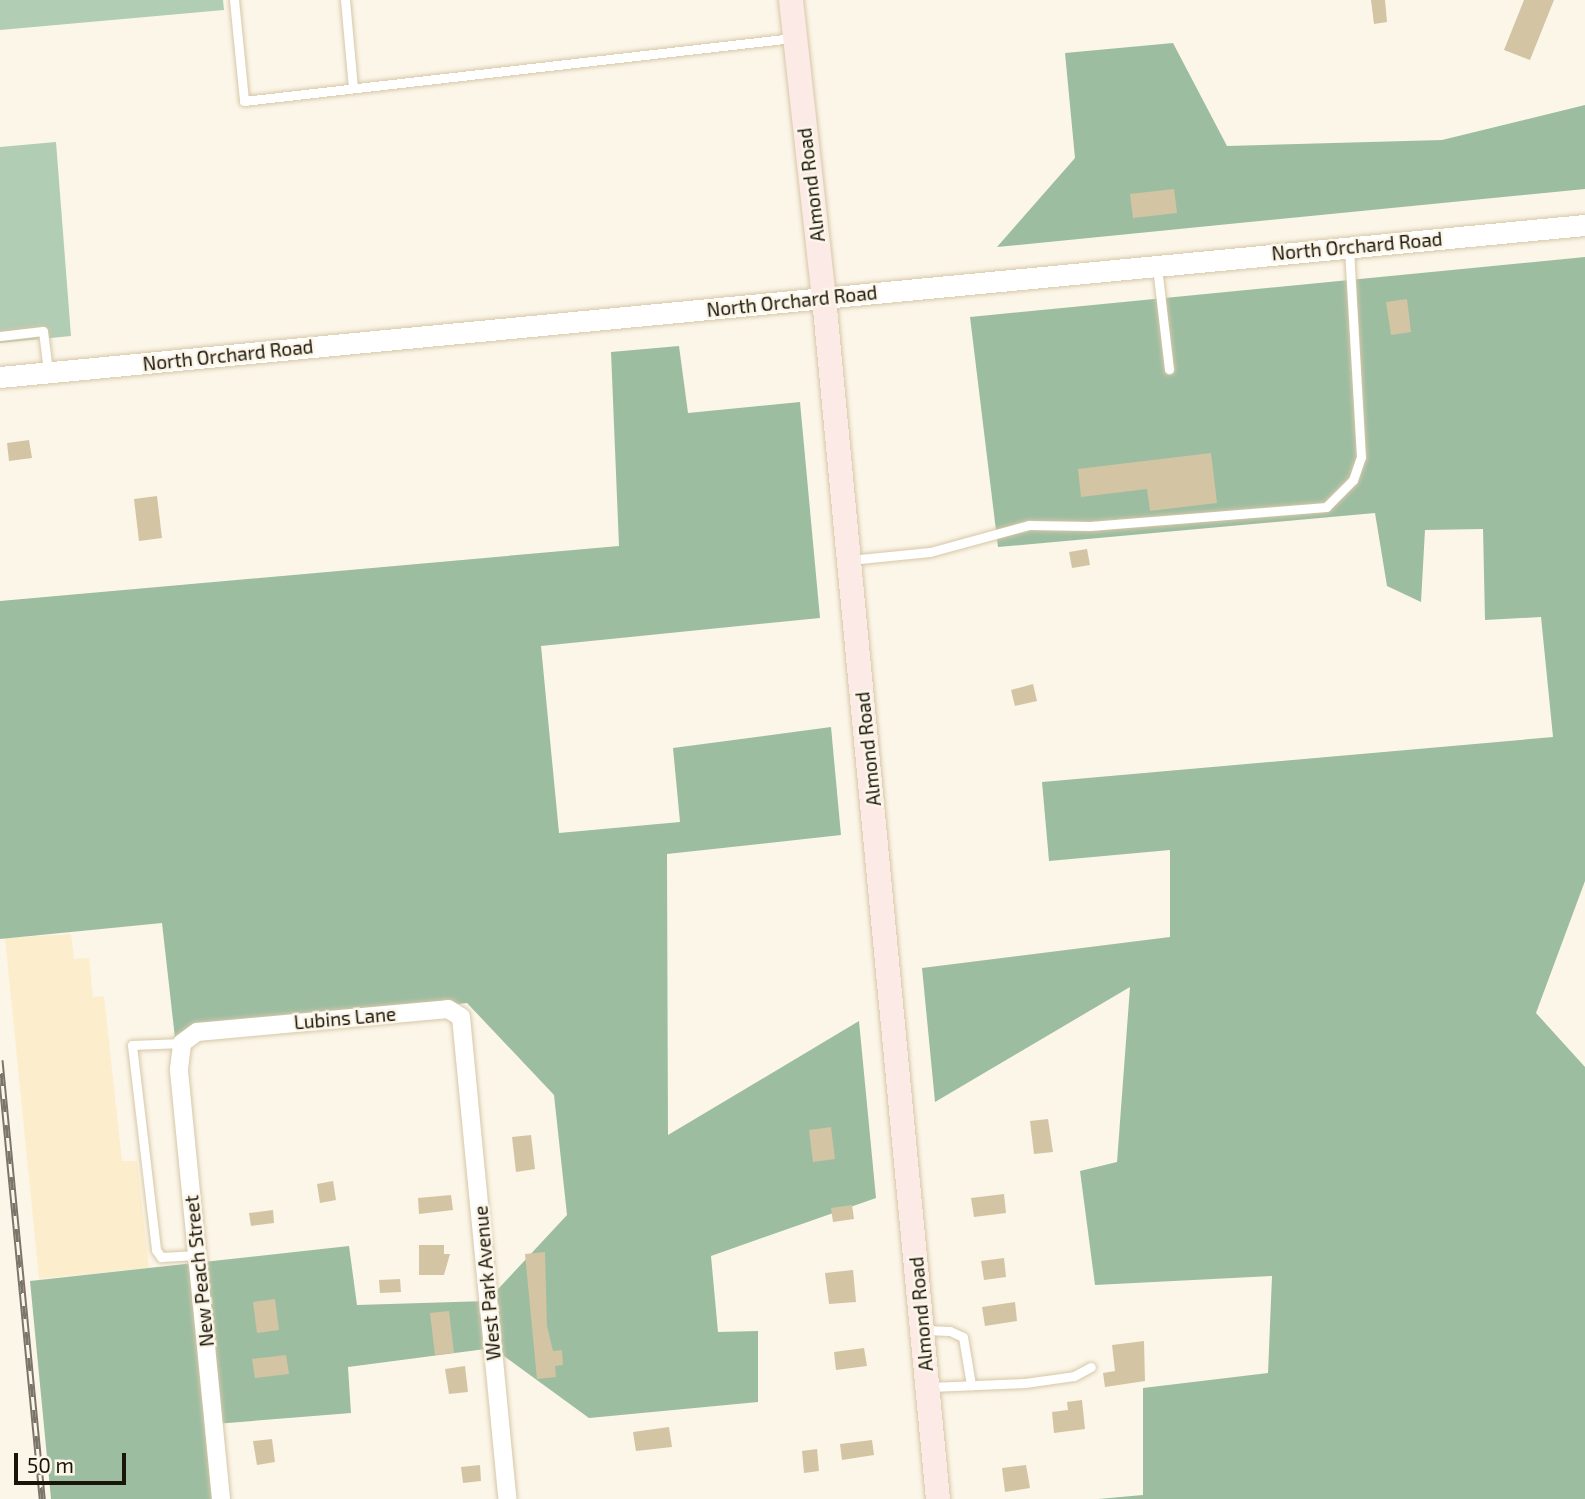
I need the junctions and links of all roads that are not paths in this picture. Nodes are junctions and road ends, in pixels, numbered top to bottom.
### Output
1 (234, 0) edge
2 (345, 0) edge
3 (791, 0) edge
4 (793, 38) junction
5 (353, 88) junction
6 (1585, 225) edge
7 (1349, 247) junction
8 (1157, 265) junction
9 (824, 298) junction
10 (0, 336) edge
11 (1169, 369) dead end
12 (48, 373) junction
13 (0, 377) edge
14 (850, 560) junction
15 (182, 1043) junction
16 (466, 1066) joint
17 (197, 1255) junction
18 (922, 1330) junction
19 (1091, 1367) dead end
20 (971, 1385) junction
21 (928, 1387) junction
22 (221, 1499) edge
23 (508, 1499) edge
24 (938, 1499) edge

1 - 5 lane
2 - 5 lane
3 - 4 main road, Almond Road
4 - 5 lane
4 - 9 main road, Almond Road
6 - 7 street, North Orchard Road
7 - 8 street, North Orchard Road
7 - 14 lane
8 - 9 street, North Orchard Road
8 - 11 lane
9 - 12 street, North Orchard Road
9 - 14 main road, Almond Road
10 - 12 lane
12 - 13 street, North Orchard Road
14 - 18 main road, Almond Road
15 - 16 street, Lubins Lane
15 - 17 street, New Peach Street
15 - 17 lane
16 - 23 street, West Park Avenue
17 - 22 street, New Peach Street
18 - 20 lane
18 - 21 main road, Almond Road
19 - 20 lane
20 - 21 lane
21 - 24 main road, Almond Road

